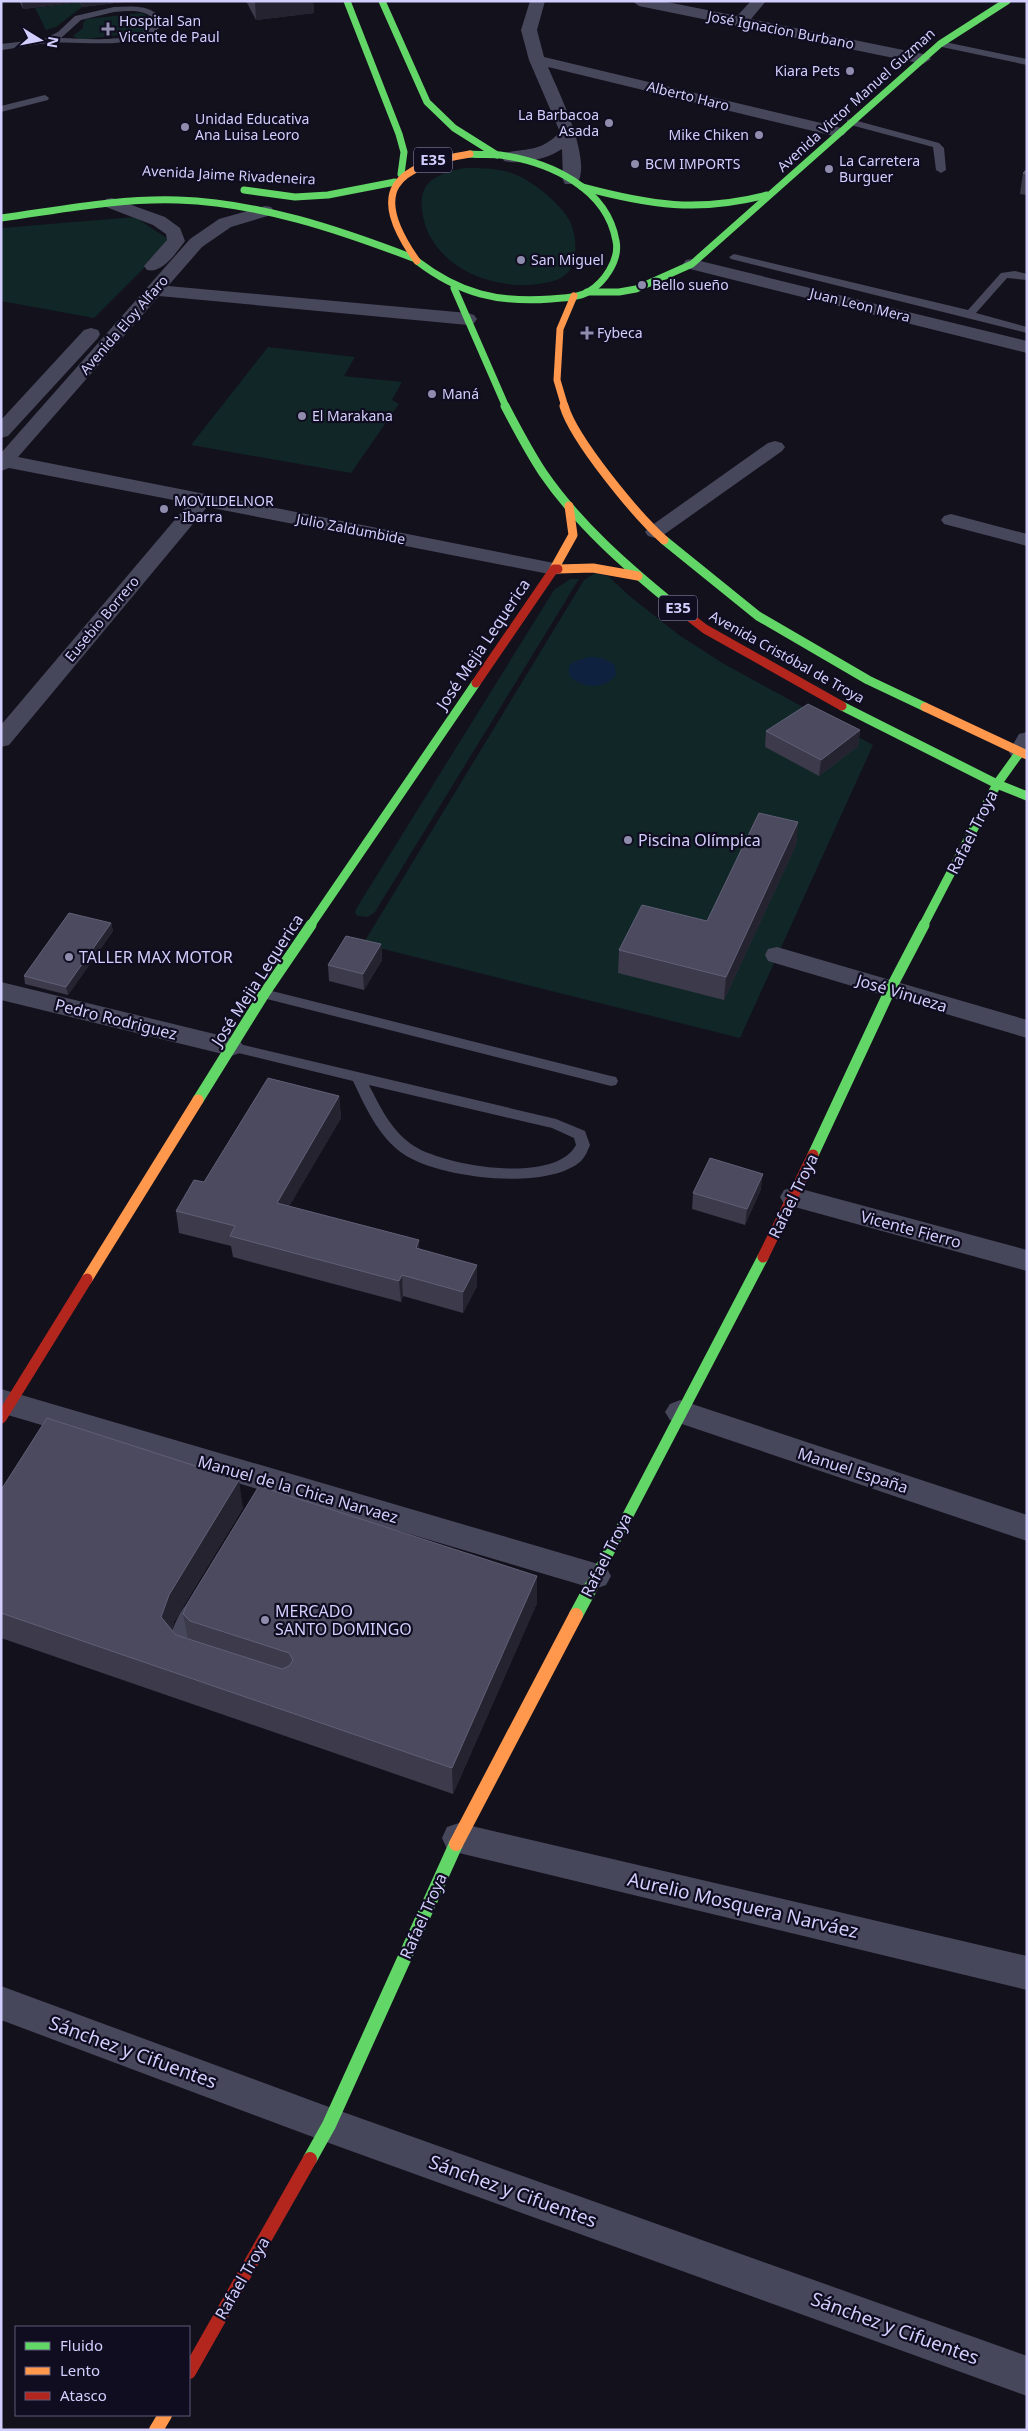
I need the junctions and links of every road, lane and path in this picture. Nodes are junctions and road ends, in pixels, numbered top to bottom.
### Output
1 (347, 1) edge
2 (382, 1) edge
3 (538, 1) edge
4 (639, 1) edge
5 (759, 1) edge
6 (1007, 1) edge
7 (740, 22) junction
8 (48, 40) junction
9 (940, 44) junction
10 (1, 47) edge
11 (923, 59) junction
12 (537, 60) junction
13 (1027, 62) edge
14 (45, 98) dead end
15 (1, 109) edge
16 (844, 127) junction
17 (568, 133) junction
18 (504, 156) junction
19 (940, 170) dead end
20 (398, 178) junction
21 (577, 183) junction
22 (228, 188) dead end
23 (777, 191) junction
24 (112, 203) junction
25 (265, 211) junction
26 (1, 218) edge
27 (734, 257) dead end
28 (413, 258) junction
29 (692, 264) junction
30 (794, 270) junction
31 (1027, 277) edge
32 (135, 286) dead end
33 (779, 286) junction
34 (454, 288) junction
35 (154, 290) junction
36 (587, 292) junction
37 (574, 296) junction
38 (970, 314) junction
39 (468, 319) junction
40 (102, 322) dead end
41 (1023, 337) edge
42 (1, 432) edge
43 (775, 447) dead end
44 (2, 462) edge
45 (203, 499) junction
46 (569, 506) junction
47 (950, 520) dead end
48 (655, 532) junction
49 (1027, 540) edge
50 (554, 568) junction
51 (638, 576) junction
52 (1, 740) edge
53 (1025, 749) edge
54 (997, 784) junction
55 (1027, 796) edge
56 (778, 955) dead end
57 (890, 990) junction
58 (1, 991) edge
59 (264, 994) junction
60 (1027, 1029) edge
61 (231, 1048) junction
62 (358, 1077) junction
63 (611, 1081) dead end
64 (794, 1197) junction
65 (1027, 1261) edge
66 (4, 1408) edge
67 (680, 1412) junction
68 (1027, 1528) edge
69 (595, 1576) junction
70 (202, 1596) edge
71 (197, 1658) edge
72 (459, 1838) junction
73 (1027, 1972) edge
74 (1, 2003) edge
75 (329, 2125) junction
76 (190, 2370) edge
77 (1027, 2376) edge
78 (164, 2416) edge
79 (156, 2430) edge

1 - 20 main road, E35
2 - 18 main road, E35
3 - 12 street
4 - 7 street, José Ignacion Burbano
5 - 7 street
6 - 9 main road, Avenida Victor Manuel Guzman
7 - 11 street, José Ignacion Burbano
8 - 8 lane
8 - 10 lane
9 - 11 main road, Avenida Victor Manuel Guzman
9 - 13 lane
11 - 16 main road, Avenida Victor Manuel Guzman
12 - 16 street, Alberto Haro
12 - 17 street
14 - 15 lane
16 - 19 lane
16 - 23 main road, Avenida Victor Manuel Guzman
17 - 18 street
17 - 21 street
18 - 20 main road, E35
18 - 21 main road, E35
20 - 22 main road, Avenida Jaime Rivadeneira
20 - 28 main road, E35
21 - 23 main road, Avenida Victor Manuel Guzman
21 - 36 main road, E35
23 - 29 main road, Avenida Victor Manuel Guzman
24 - 25 main road, Avenida Jaime Rivadeneira
24 - 26 main road, Avenida Jaime Rivadeneira
24 - 32 street, Avenida Eloy Alfaro
25 - 28 main road, Avenida Jaime Rivadeneira
25 - 35 street, Avenida Eloy Alfaro
27 - 30 lane
28 - 34 main road, E35
29 - 33 street, Juan Leon Mera
29 - 36 main road, Avenida Victor Manuel Guzman
30 - 33 lane
30 - 38 lane
31 - 38 lane
33 - 41 street, Juan Leon Mera
34 - 37 main road, E35
34 - 39 main road, Avenida Cristóbal de Troya / E35
35 - 39 street
35 - 44 street, Avenida Eloy Alfaro
36 - 37 main road, E35
37 - 48 main road, Avenida Cristóbal de Troya / E35
38 - 41 lane
39 - 46 main road, Avenida Cristóbal de Troya / E35
40 - 42 street, Avenida Eloy Alfaro
43 - 48 street
44 - 45 street, Julio Zaldumbide
45 - 50 street, Julio Zaldumbide
45 - 52 street, Eusebio Borrero
46 - 50 main road, José Mejia Lequerica
46 - 51 main road, Avenida Cristóbal de Troya / E35
47 - 49 street
48 - 53 main road, Avenida Cristóbal de Troya / E35
50 - 51 main road
50 - 59 main road, José Mejia Lequerica
51 - 54 main road, Avenida Cristóbal de Troya / E35
53 - 54 main road, Rafael Troya
54 - 55 main road, Avenida Cristóbal de Troya / E35
54 - 57 main road, Rafael Troya
56 - 57 street, José Vinueza
57 - 60 street, José Vinueza
57 - 64 main road, Rafael Troya
58 - 61 street, Pedro Rodriguez
59 - 61 main road, José Mejia Lequerica
59 - 63 lane
61 - 62 lane
61 - 66 main road, José Mejia Lequerica
62 - 62 lane
64 - 65 street, Vicente Fierro
64 - 67 main road, Rafael Troya
66 - 69 street, Manuel de la Chica Narvaez
67 - 68 street, Manuel España
67 - 69 main road, Rafael Troya
69 - 72 main road, Rafael Troya
70 - 71 lane
72 - 73 street, Aurelio Mosquera Narváez
72 - 75 main road, Rafael Troya
74 - 75 street, Sánchez y Cifuentes
75 - 76 main road, Rafael Troya
75 - 77 street, Sánchez y Cifuentes
78 - 79 main road

